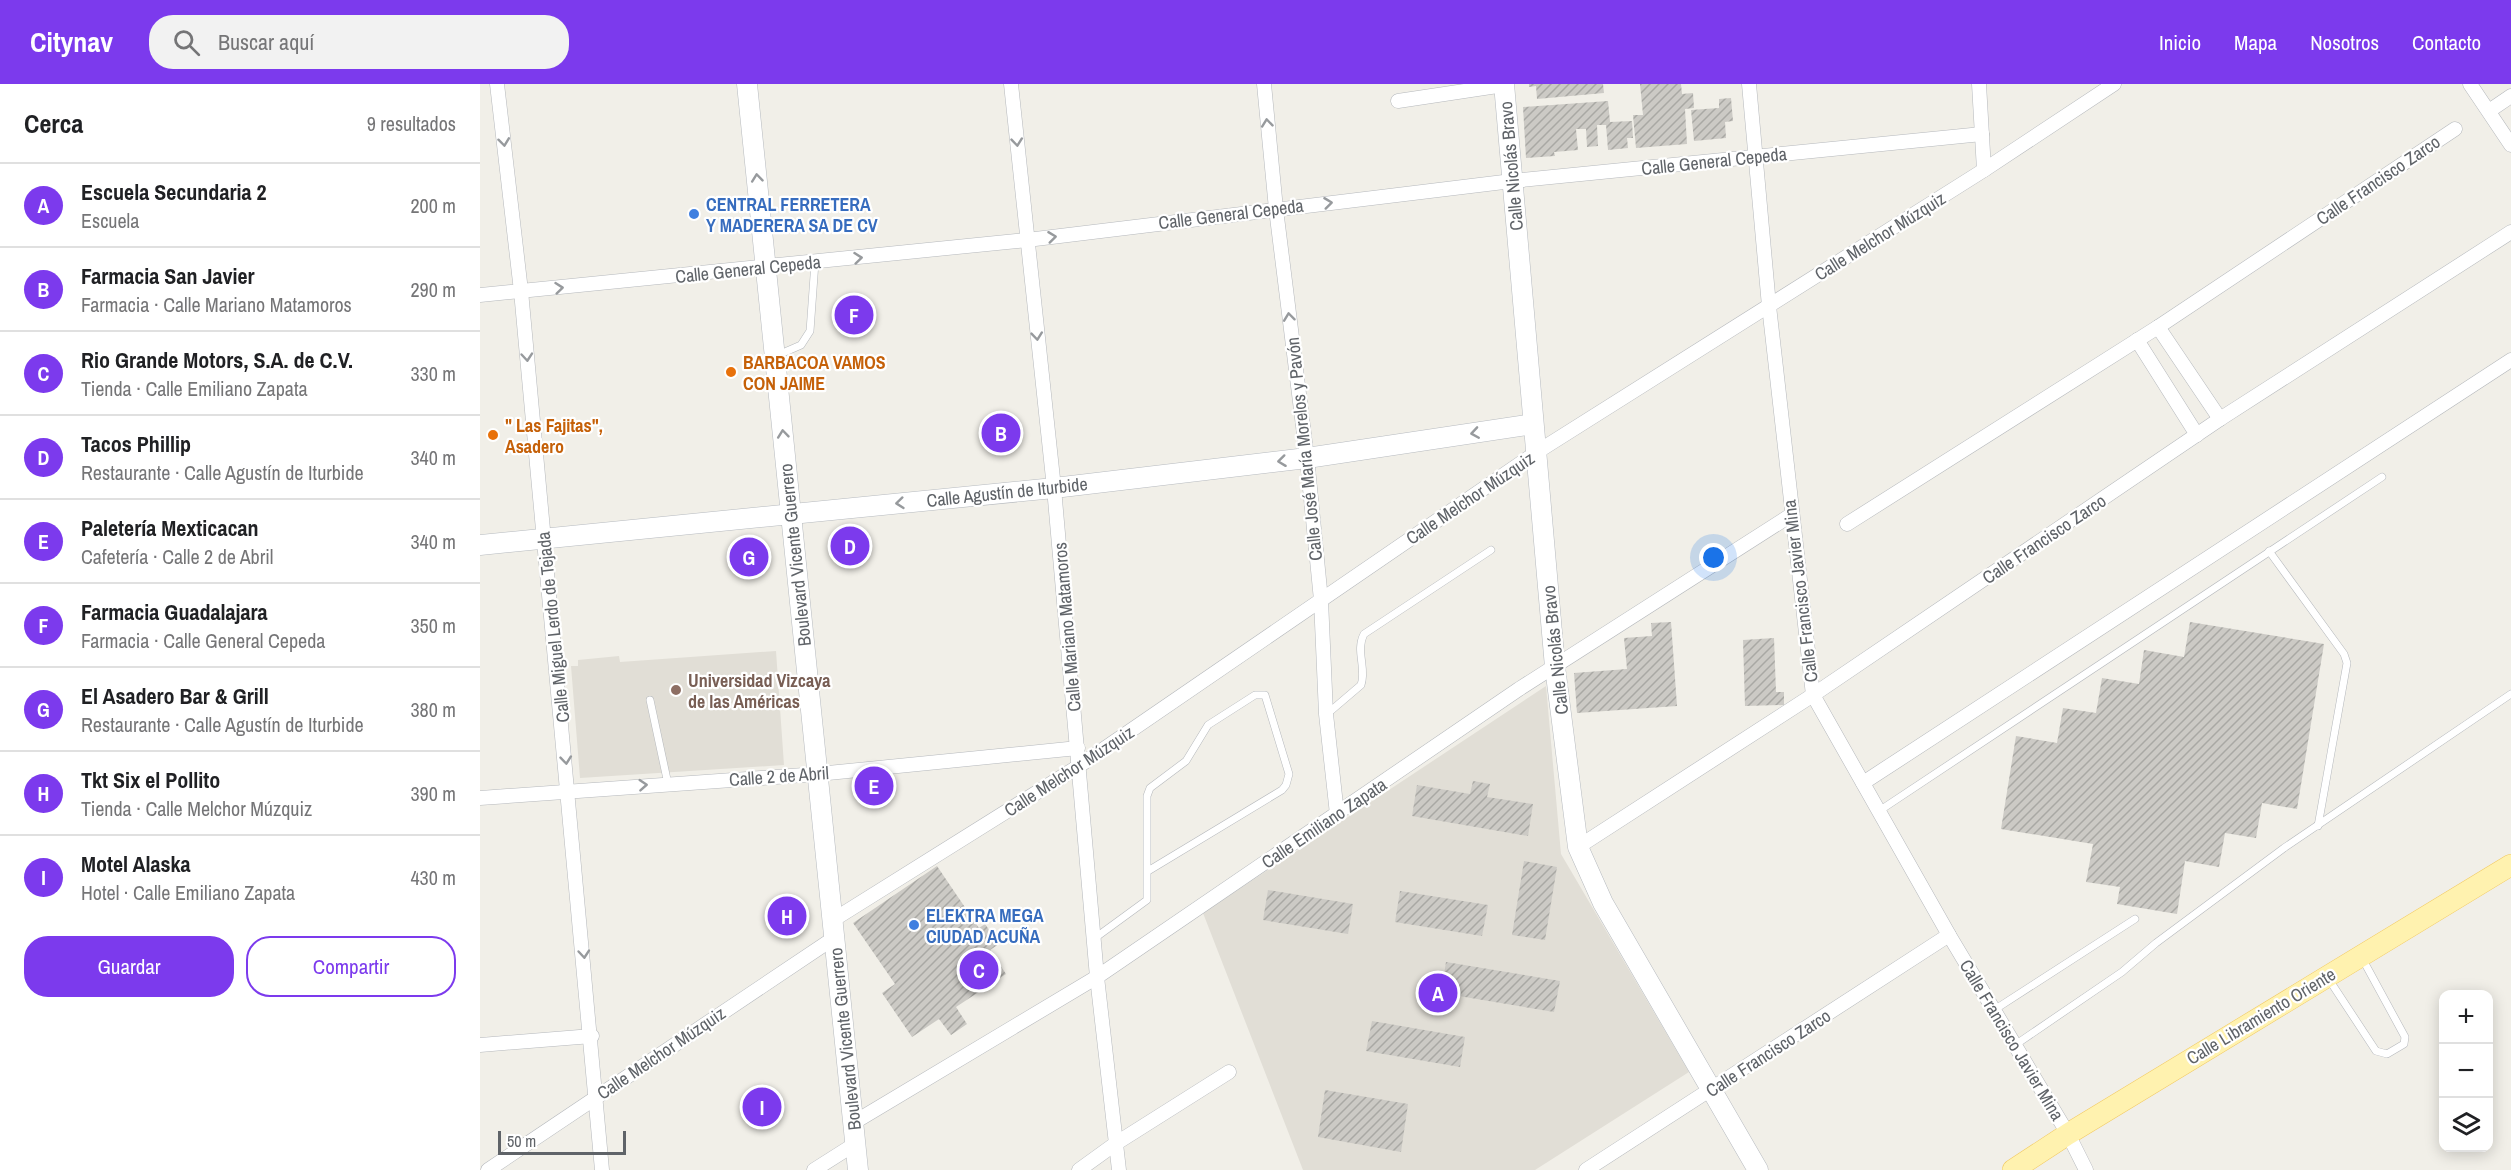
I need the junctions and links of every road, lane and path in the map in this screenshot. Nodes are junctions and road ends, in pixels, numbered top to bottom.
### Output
1 (497, 84) edge
2 (747, 84) edge
3 (1011, 84) edge
4 (1263, 84) edge
5 (1749, 84) edge
6 (1979, 84) edge
7 (2114, 84) edge
8 (2470, 84) edge
9 (1504, 85) edge
10 (2511, 96) edge
11 (1398, 101) dead end
12 (2489, 111) junction
13 (2455, 129) dead end
14 (1982, 134) junction
15 (2511, 145) edge
16 (1755, 156) junction
17 (1984, 170) junction
18 (1512, 181) junction
19 (1276, 209) junction
20 (2511, 232) edge
21 (1027, 240) junction
22 (815, 262) junction
23 (766, 267) junction
24 (521, 291) junction
25 (480, 295) edge
26 (1769, 306) junction
27 (2158, 327) junction
28 (2137, 340) junction
29 (775, 356) junction
30 (2511, 360) edge
31 (2220, 419) junction
32 (1533, 424) junction
33 (2197, 435) junction
34 (1537, 452) junction
35 (1307, 458) junction
36 (2382, 477) dead end
37 (1054, 488) junction
38 (791, 513) junction
39 (1791, 515) junction
40 (1847, 524) dead end
41 (544, 539) junction
42 (480, 545) edge
43 (1491, 550) dead end
44 (2269, 552) junction
45 (1321, 600) junction
46 (1555, 667) junction
47 (2511, 694) edge
48 (1813, 695) junction
49 (650, 700) dead end
50 (1326, 714) junction
51 (1078, 748) junction
52 (1079, 766) junction
53 (818, 774) junction
54 (1863, 783) junction
55 (668, 784) junction
56 (569, 790) junction
57 (480, 798) edge
58 (1879, 811) junction
59 (1337, 814) junction
60 (2318, 826) junction
61 (1578, 847) junction
62 (2511, 865) edge
63 (1148, 871) junction
64 (2135, 919) dead end
65 (833, 929) junction
66 (1949, 935) junction
67 (1095, 938) junction
68 (2360, 955) junction
69 (2327, 976) junction
70 (1097, 977) junction
71 (1994, 1010) junction
72 (592, 1036) junction
73 (480, 1045) edge
74 (2015, 1045) junction
75 (1229, 1072) dead end
76 (1711, 1091) junction
77 (597, 1096) junction
78 (853, 1123) junction
79 (2068, 1134) junction
80 (855, 1144) junction
81 (1115, 1144) junction
82 (488, 1170) edge
83 (602, 1170) edge
84 (814, 1170) edge
85 (858, 1170) edge
86 (1078, 1170) edge
87 (1119, 1170) edge
88 (1586, 1170) edge
89 (1758, 1170) edge
90 (2013, 1170) edge
91 (2086, 1170) edge

1 -> 24 street, Calle Miguel Lerdo de Tejada
23 -> 2 street, Boulevard Vicente Guerrero
3 -> 21 street, Calle Mariano Matamoros
19 -> 4 street, Calle José María Morelos y Pavón
5 - 16 street, Calle Francisco Javier Mina
6 - 14 street
7 - 17 street, Calle Melchor Múzquiz
8 - 12 street
9 - 11 street
9 - 18 street, Calle Nicolás Bravo
10 - 12 street
12 - 15 street
13 - 27 street, Calle Francisco Zarco
14 - 16 street, Calle General Cepeda
14 - 17 street
16 - 18 street, Calle General Cepeda
16 - 26 street, Calle Francisco Javier Mina
17 - 26 street, Calle Melchor Múzquiz
19 -> 18 street, Calle General Cepeda
18 - 32 street, Calle Nicolás Bravo
21 -> 19 street, Calle General Cepeda
35 -> 19 street, Calle José María Morelos y Pavón
20 - 31 street, Calle Francisco Zarco
22 -> 21 street, Calle General Cepeda
21 -> 37 street, Calle Mariano Matamoros
22 - 23 street, Calle General Cepeda
22 - 29 lane
24 -> 23 street, Calle General Cepeda
23 - 29 street, Boulevard Vicente Guerrero
24 - 25 street, Calle General Cepeda
24 -> 41 street, Calle Miguel Lerdo de Tejada
26 - 34 street, Calle Melchor Múzquiz
26 - 39 street, Calle Francisco Javier Mina
27 - 28 street, Calle Francisco Zarco
27 - 31 street
28 - 33 street
28 - 40 street, Calle Francisco Zarco
38 -> 29 street, Boulevard Vicente Guerrero
30 - 54 street
31 - 33 street, Calle Francisco Zarco
32 - 34 street, Calle Nicolás Bravo
32 -> 35 street, Calle Agustín de Iturbide
33 - 48 street, Calle Francisco Zarco
34 - 45 street, Calle Melchor Múzquiz
34 - 46 street, Calle Nicolás Bravo
35 -> 37 street, Calle Agustín de Iturbide
35 - 45 street, Calle José María Morelos y Pavón
36 - 44 lane
37 -> 38 street, Calle Agustín de Iturbide
37 - 51 street, Calle Mariano Matamoros
38 - 41 street, Calle Agustín de Iturbide
38 - 53 street, Boulevard Vicente Guerrero
39 - 46 street, Calle Emiliano Zapata
39 - 48 street, Calle Francisco Javier Mina
41 - 42 street, Calle Agustín de Iturbide
41 -> 56 street, Calle Miguel Lerdo de Tejada
43 - 50 lane
44 - 58 lane
44 - 60 lane
45 - 50 street, Calle José María Morelos y Pavón
45 - 52 street, Calle Melchor Múzquiz
46 - 59 street, Calle Emiliano Zapata
46 - 61 street, Calle Nicolás Bravo
47 - 60 lane
48 - 54 street, Calle Francisco Javier Mina
48 - 61 street, Calle Francisco Zarco
49 - 55 lane
50 - 59 street, Calle José María Morelos y Pavón
51 - 52 street, Calle Mariano Matamoros
51 - 53 street, Calle 2 de Abril
52 - 65 street, Calle Melchor Múzquiz
52 - 67 street, Calle Mariano Matamoros
53 - 55 street, Calle 2 de Abril
53 - 65 street, Boulevard Vicente Guerrero
54 - 58 street, Calle Francisco Javier Mina
56 -> 55 street, Calle 2 de Abril
56 - 57 street, Calle 2 de Abril
56 -> 72 street, Calle Miguel Lerdo de Tejada
58 - 66 street, Calle Francisco Javier Mina
59 - 70 street, Calle Emiliano Zapata
60 - 74 lane
61 - 76 street, Calle Nicolás Bravo
62 - 68 main road, Calle Libramiento Oriente
63 - 63 lane
63 - 67 lane
64 - 71 lane
65 - 77 street, Calle Melchor Múzquiz
65 - 78 street, Boulevard Vicente Guerrero
66 - 71 street, Calle Francisco Javier Mina
66 - 76 street, Calle Francisco Zarco
67 - 70 street, Calle Mariano Matamoros
68 - 69 main road, Calle Libramiento Oriente
68 - 69 lane
69 - 79 main road, Calle Libramiento Oriente
70 - 78 street, Calle Emiliano Zapata
70 - 81 street, Calle Mariano Matamoros
71 - 74 street, Calle Francisco Javier Mina
72 - 73 street
72 - 77 street, Calle Miguel Lerdo de Tejada
74 - 79 street, Calle Francisco Javier Mina
75 - 81 street
76 - 88 street, Calle Francisco Zarco
76 - 89 street, Calle Nicolás Bravo
77 - 82 street, Calle Melchor Múzquiz
77 - 83 street, Calle Miguel Lerdo de Tejada
78 - 80 street, Boulevard Vicente Guerrero
79 - 90 main road, Calle Libramiento Oriente
79 - 91 street, Calle Francisco Javier Mina
80 - 84 street
80 - 85 street, Boulevard Vicente Guerrero
81 - 86 street
81 - 87 street, Calle Mariano Matamoros

